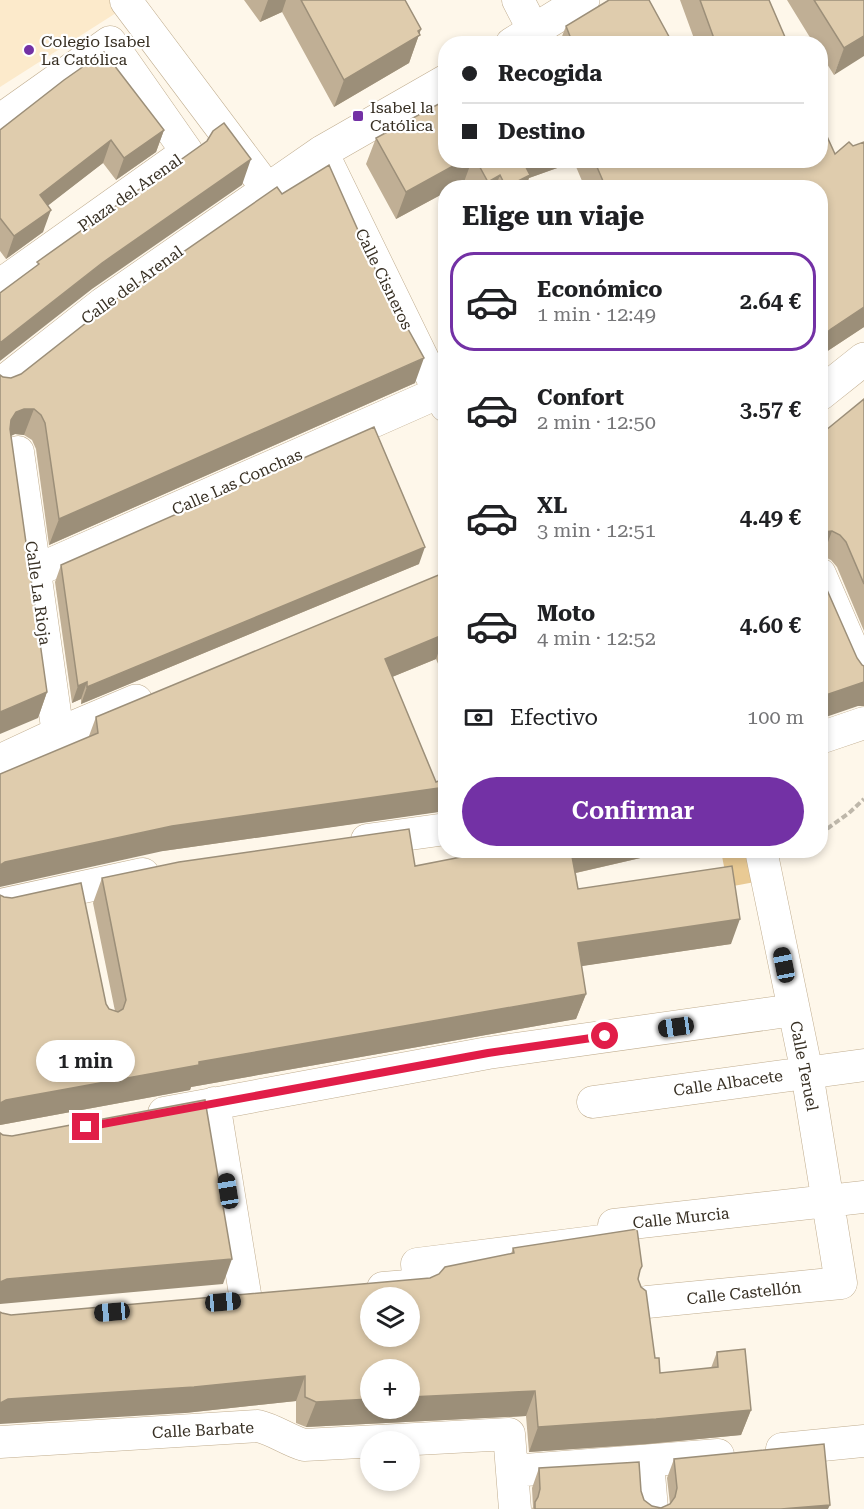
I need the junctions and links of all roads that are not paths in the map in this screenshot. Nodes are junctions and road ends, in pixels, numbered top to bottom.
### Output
1 (518, 0) edge
2 (583, 0) edge
3 (126, 1) edge
4 (523, 36) edge
5 (525, 36) edge
6 (438, 86) edge
7 (0, 120) edge
8 (322, 152) junction
9 (268, 190) junction
10 (0, 285) edge
11 (864, 359) edge
12 (0, 386) edge
13 (828, 388) edge
14 (438, 391) edge
15 (438, 401) edge
16 (18, 452) dead end
17 (35, 571) junction
18 (828, 593) edge
19 (864, 676) edge
20 (158, 692) edge
21 (864, 723) edge
22 (58, 734) junction
23 (828, 735) edge
24 (0, 761) edge
25 (438, 830) edge
26 (341, 844) edge
27 (763, 858) edge
28 (167, 869) edge
29 (0, 905) edge
30 (794, 1010) junction
31 (864, 1065) edge
32 (807, 1073) junction
33 (593, 1102) dead end
34 (214, 1103) junction
35 (135, 1118) edge
36 (864, 1197) edge
37 (828, 1202) junction
38 (841, 1284) joint
39 (350, 1291) edge
40 (245, 1300) edge
41 (647, 1302) edge
42 (864, 1441) edge
43 (0, 1442) edge
44 (648, 1462) junction
45 (512, 1471) junction
46 (515, 1509) edge
47 (652, 1509) edge

1 - 4 street
2 - 5 street
3 - 9 street
6 - 8 street, Calle del Arenal
7 - 10 street, Plaza del Arenal
8 - 9 street, Calle del Arenal
8 - 14 street, Calle Cisneros
9 - 12 street, Calle del Arenal
11 - 13 street
15 - 17 street, Calle Las Conchas
16 - 17 street, Calle La Rioja
17 - 22 street, Calle La Rioja
18 - 19 street
20 - 22 street
21 - 23 street
22 - 24 street
25 - 26 street
27 - 30 street, Calle Teruel
28 - 29 street
30 - 32 street, Calle Teruel
30 - 34 street
31 - 32 street, Calle Albacete
32 - 33 street, Calle Albacete
32 - 37 street, Calle Teruel
34 - 35 street
34 - 40 street
36 - 37 street, Calle Murcia
37 - 38 street, Calle Teruel
37 - 39 street, Calle Murcia
38 - 41 street, Calle Castellón
42 - 44 street
43 - 45 street, Calle Barbate
44 - 45 street
44 - 47 street
45 - 46 street

